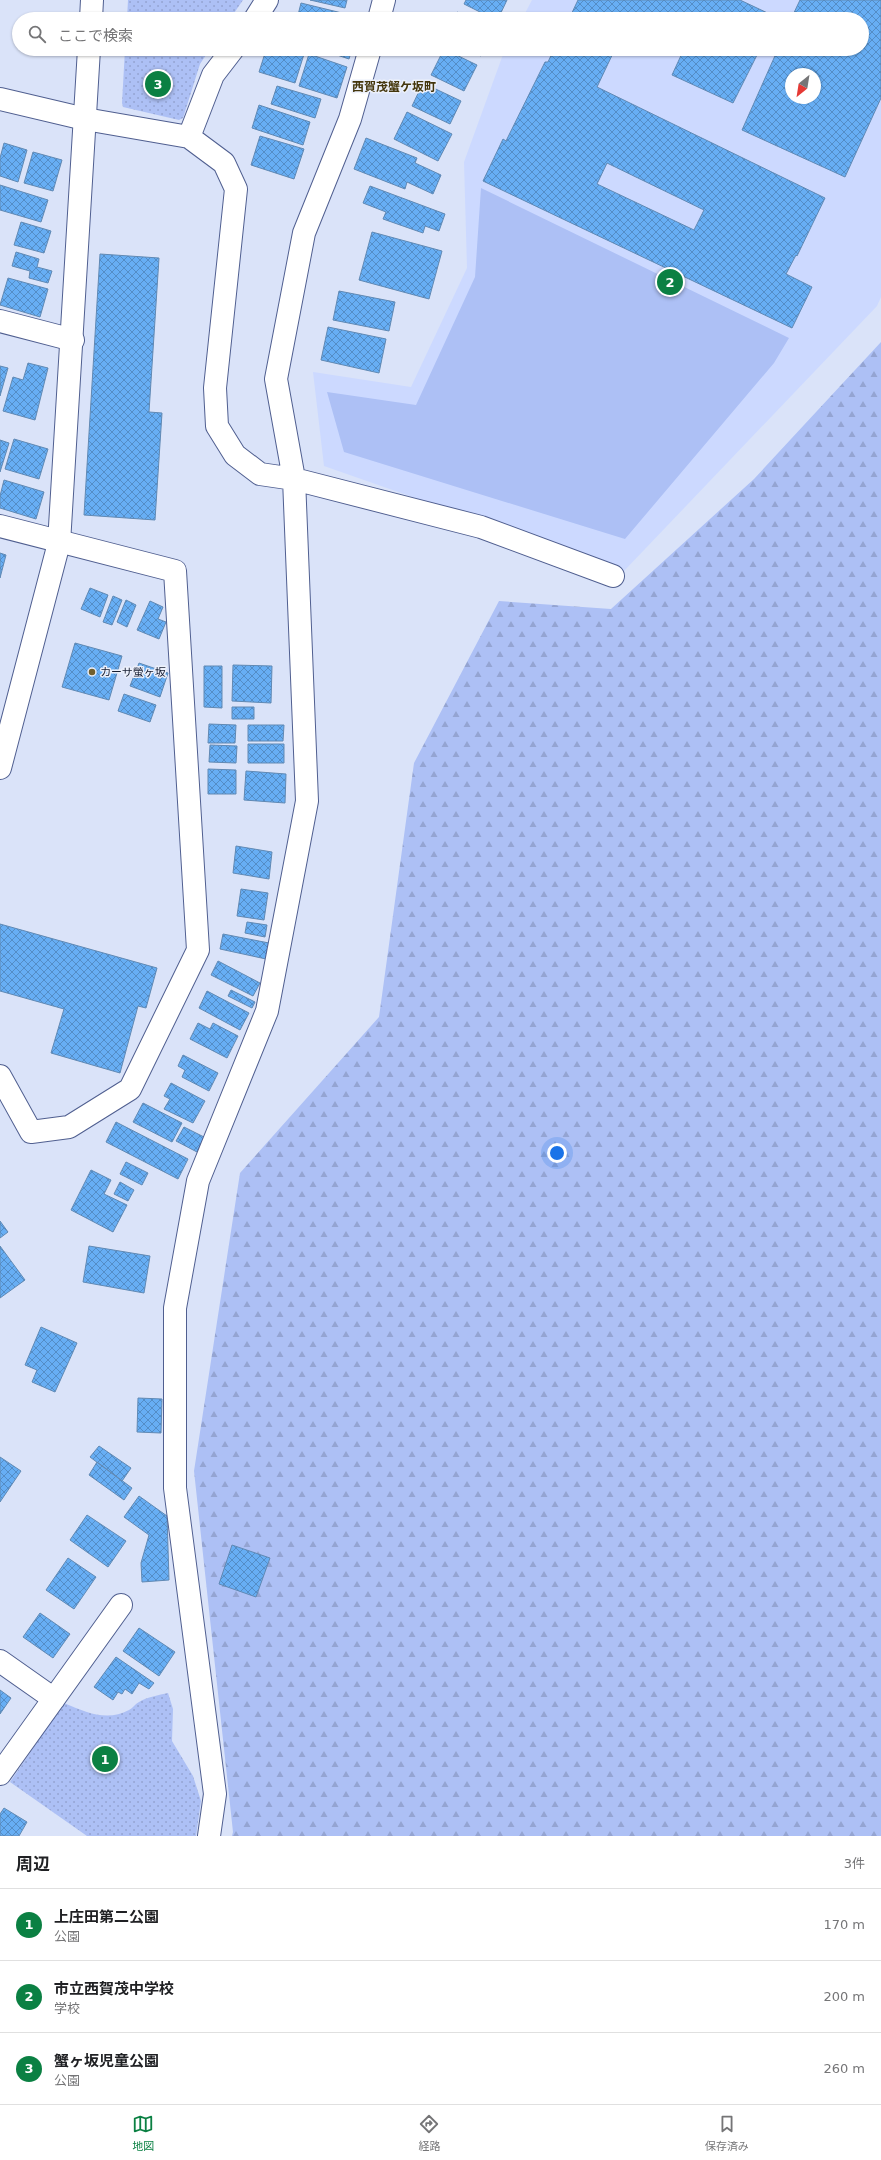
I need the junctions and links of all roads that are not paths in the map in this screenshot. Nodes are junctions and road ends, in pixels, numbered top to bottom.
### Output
1 (92, 0) edge
2 (267, 0) edge
3 (384, 0) edge
4 (91, 12) edge
5 (259, 12) edge
6 (381, 12) edge
7 (88, 56) edge
8 (228, 56) edge
9 (368, 56) edge
10 (0, 99) edge
11 (84, 119) junction
12 (189, 138) junction
13 (0, 321) edge
14 (73, 340) junction
15 (294, 479) junction
16 (0, 526) edge
17 (59, 543) junction
18 (613, 576) dead end
19 (0, 768) edge
20 (0, 1076) edge
21 (121, 1604) dead end
22 (0, 1661) edge
23 (54, 1699) junction
24 (0, 1774) edge
25 (209, 1836) edge

1 - 4 street
2 - 5 street
3 - 6 street
7 - 11 street
8 - 12 street
9 - 15 street
10 - 11 street
11 - 12 street
11 - 14 street
12 - 15 street
13 - 14 street
14 - 17 street
15 - 18 street
15 - 25 street
16 - 17 street
17 - 19 street
17 - 20 street
21 - 23 street
22 - 23 street
23 - 24 street

